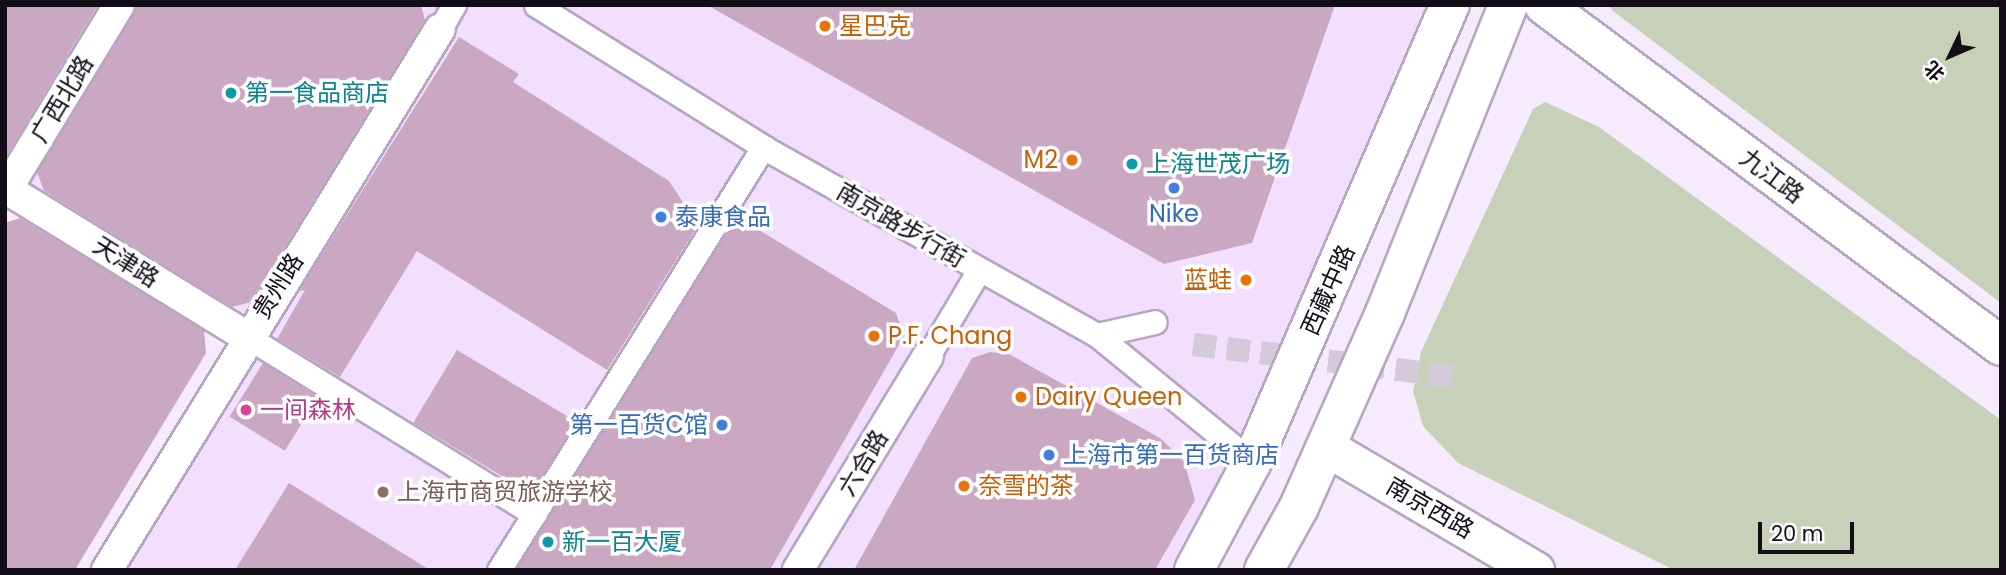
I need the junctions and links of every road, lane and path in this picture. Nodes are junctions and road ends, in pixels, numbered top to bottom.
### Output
1 (119, 5) edge
2 (536, 5) edge
3 (1450, 5) edge
4 (1508, 5) edge
5 (1544, 5) edge
6 (447, 17) edge
7 (763, 148) junction
8 (6, 190) edge
9 (979, 270) junction
10 (1155, 322) dead end
11 (1097, 335) junction
12 (246, 336) junction
13 (2001, 346) edge
14 (928, 356) joint
15 (1326, 447) junction
16 (1252, 462) junction
17 (534, 514) junction
18 (107, 570) edge
19 (499, 570) edge
20 (798, 570) edge
21 (1194, 570) edge
22 (1264, 570) edge
23 (1535, 570) edge

1 - 8 street, 广西北路
2 - 7 street, 南京路步行街
3 - 16 main road, 西藏中路
4 - 15 main road
5 - 13 main road, 九江路
6 - 12 street, 贵州路
7 - 9 street, 南京路步行街
7 - 17 street
8 - 12 street, 天津路
9 - 11 street, 南京路步行街
9 - 14 street
10 - 11 street
11 - 16 street, 南京路步行街
12 - 17 street
12 - 18 street, 贵州路
14 - 20 street, 六合路
15 - 22 main road
15 - 23 street, 南京西路
16 - 21 main road, 西藏中路
17 - 19 street

